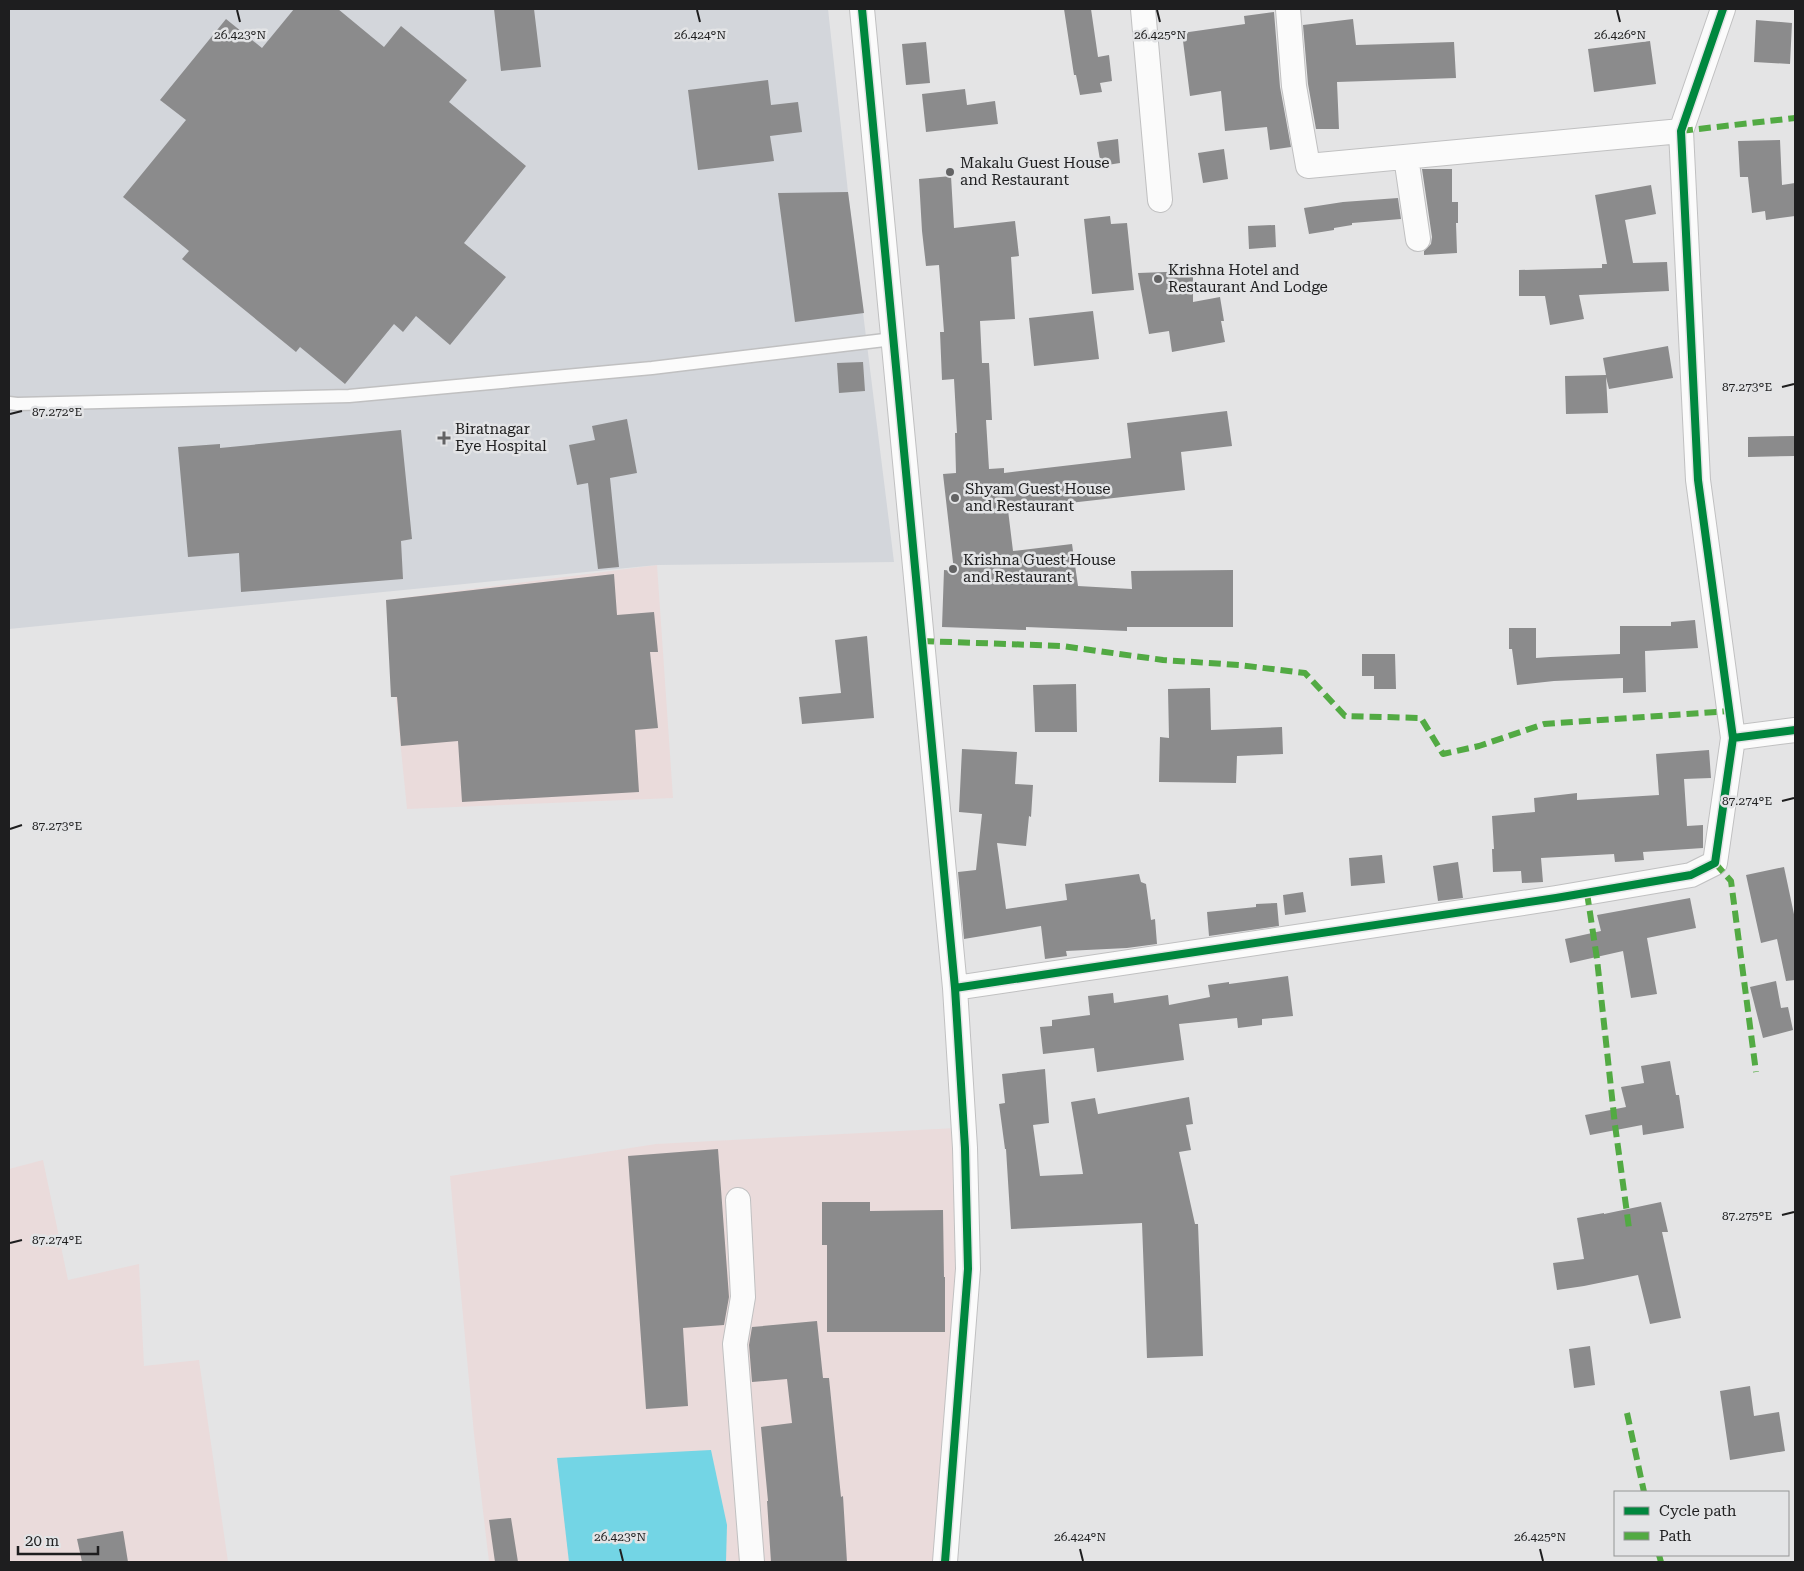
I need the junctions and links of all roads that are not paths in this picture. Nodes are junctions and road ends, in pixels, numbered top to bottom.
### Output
1 (862, 9) edge
2 (1143, 9) edge
3 (1288, 9) edge
4 (1723, 9) edge
5 (1681, 131) junction
6 (1406, 157) junction
7 (1160, 200) dead end
8 (1418, 239) dead end
9 (893, 339) junction
10 (9, 402) edge
11 (1795, 730) edge
12 (1733, 738) junction
13 (955, 988) junction
14 (738, 1200) dead end
15 (752, 1562) edge
16 (946, 1562) edge

1 - 9 street
2 - 7 street
3 - 6 street
4 - 5 street
5 - 6 street
5 - 12 street
6 - 8 street
9 - 10 lane
9 - 13 street
11 - 12 street
12 - 13 street
13 - 16 street
14 - 15 street

